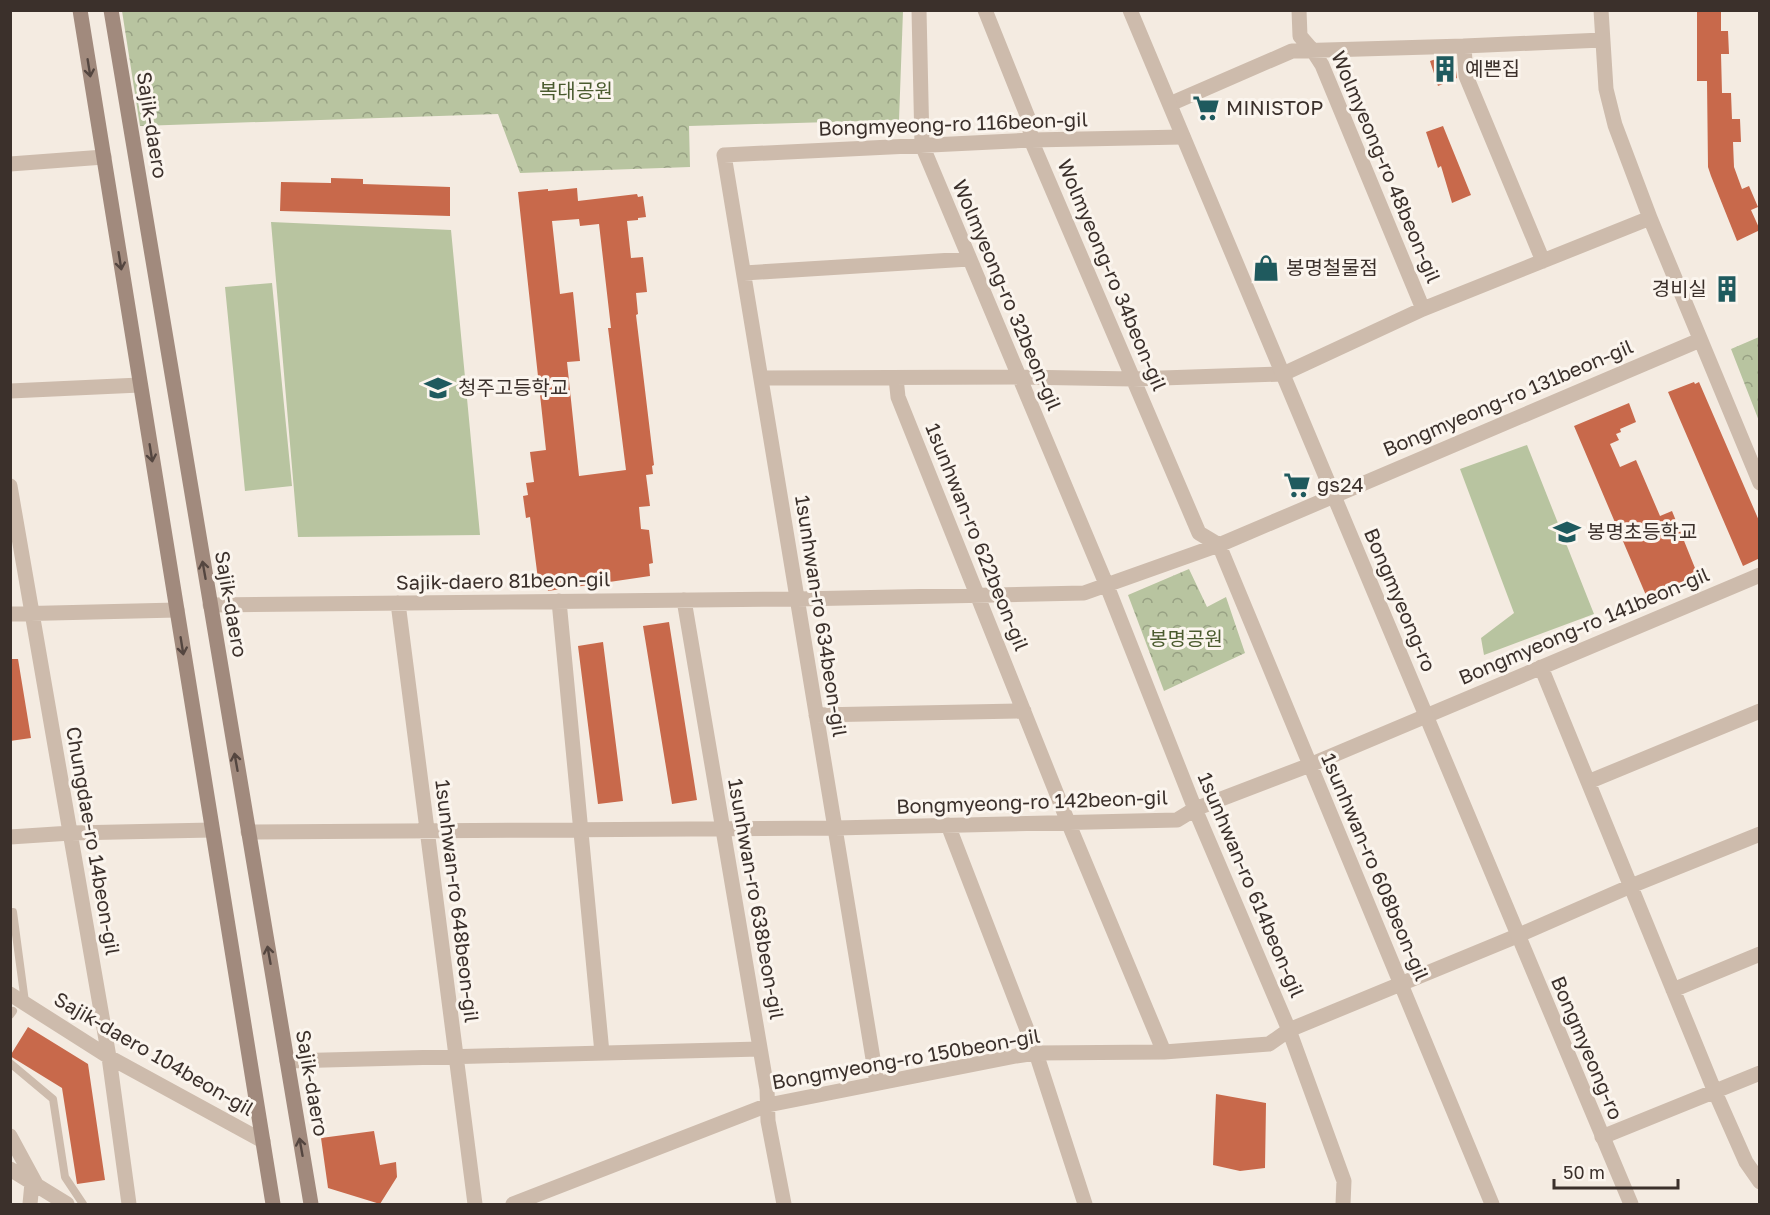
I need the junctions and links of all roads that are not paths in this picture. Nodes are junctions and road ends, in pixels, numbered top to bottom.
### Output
1 (80, 10) edge
2 (111, 10) edge
3 (919, 10) edge
4 (985, 10) edge
5 (1130, 10) edge
6 (1299, 10) edge
7 (1601, 10) edge
8 (1602, 40) junction
9 (1464, 46) junction
10 (1313, 51) junction
11 (1170, 104) junction
12 (1184, 137) junction
13 (1031, 140) junction
14 (922, 145) junction
15 (724, 155) joint
16 (104, 157) junction
17 (10, 164) edge
18 (1650, 218) junction
19 (969, 259) junction
20 (1543, 261) junction
21 (744, 273) junction
22 (1423, 309) junction
23 (1700, 340) junction
24 (1283, 374) junction
25 (1018, 377) junction
26 (761, 378) junction
27 (896, 378) junction
28 (1133, 379) junction
29 (140, 385) junction
30 (10, 391) edge
31 (1760, 483) edge
32 (10, 486) edge
33 (1334, 496) junction
34 (1219, 545) junction
35 (1760, 575) edge
36 (1107, 586) junction
37 (978, 597) junction
38 (797, 599) junction
39 (684, 600) junction
40 (559, 602) junction
41 (398, 603) junction
42 (210, 605) junction
43 (177, 610) junction
44 (10, 614) edge
45 (33, 614) junction
46 (1541, 667) junction
47 (1024, 711) junction
48 (1760, 711) edge
49 (816, 715) junction
50 (1425, 716) junction
51 (1310, 765) junction
52 (1588, 782) junction
53 (1195, 809) junction
54 (1068, 822) junction
55 (948, 825) junction
56 (835, 828) junction
57 (722, 829) junction
58 (212, 830) junction
59 (580, 830) junction
60 (427, 831) junction
61 (248, 832) junction
62 (71, 833) junction
63 (1760, 834) edge
64 (10, 837) edge
65 (1631, 886) junction
66 (13, 912) dead end
67 (1517, 936) junction
68 (1760, 954) edge
69 (1400, 983) junction
70 (1673, 990) junction
71 (10, 994) edge
72 (16, 1010) edge
73 (1289, 1030) junction
74 (760, 1049) junction
75 (1164, 1052) junction
76 (602, 1053) junction
77 (1036, 1053) junction
78 (456, 1056) junction
79 (110, 1057) junction
80 (287, 1061) junction
81 (12, 1067) edge
82 (1760, 1073) edge
83 (877, 1083) junction
84 (1715, 1092) junction
85 (768, 1105) junction
86 (10, 1136) edge
87 (1602, 1137) junction
88 (262, 1141) junction
89 (10, 1170) edge
90 (1760, 1182) edge
91 (35, 1184) junction
92 (30, 1204) edge
93 (67, 1204) edge
94 (83, 1204) edge
95 (129, 1204) edge
96 (273, 1204) edge
97 (311, 1204) edge
98 (475, 1204) edge
99 (513, 1204) edge
100 (784, 1204) edge
101 (1085, 1204) edge
102 (1344, 1204) edge
103 (1491, 1204) edge
104 (1631, 1204) edge

1 -> 16 main road
42 -> 2 main road, Sajik-daero
3 - 14 street, Wolmyeong-ro 32beon-gil
4 - 13 street, Wolmyeong-ro 34beon-gil
5 - 11 street, Bongmyeong-ro
6 - 10 street, Wolmyeong-ro 48beon-gil
7 - 8 street
8 - 9 street
8 - 18 street
9 - 10 street
9 - 20 street
10 - 11 street
10 - 22 street, Wolmyeong-ro 48beon-gil
11 - 12 street, Bongmyeong-ro
12 - 13 street, Bongmyeong-ro 116beon-gil
12 - 24 street, Bongmyeong-ro
13 - 14 street, Bongmyeong-ro 116beon-gil
13 - 28 street, Wolmyeong-ro 34beon-gil
14 - 15 street, Bongmyeong-ro 116beon-gil
14 - 19 street, Wolmyeong-ro 32beon-gil
15 - 21 street, 1sunhwan-ro 634beon-gil
16 - 17 street
16 -> 29 main road
18 - 20 street
18 - 23 street
19 - 21 street
19 - 25 street, Wolmyeong-ro 32beon-gil
20 - 22 street
21 - 26 street, 1sunhwan-ro 634beon-gil
22 - 24 street
23 - 31 street
23 - 33 street, Bongmyeong-ro 131beon-gil
24 - 28 street
24 - 33 street, Bongmyeong-ro
25 - 27 street
25 - 28 street
25 - 36 street, Wolmyeong-ro 32beon-gil
26 - 27 street
26 - 38 street, 1sunhwan-ro 634beon-gil
27 - 37 street, 1sunhwan-ro 622beon-gil
28 - 34 street, Wolmyeong-ro 34beon-gil
29 - 30 street
29 -> 43 main road
32 - 45 street, Chungdae-ro 14beon-gil
33 - 34 street, Bongmyeong-ro 131beon-gil
33 - 50 street, Bongmyeong-ro
34 - 36 street, Bongmyeong-ro 131beon-gil
34 - 51 street, 1sunhwan-ro 608beon-gil
35 - 46 street, Bongmyeong-ro 141beon-gil
36 - 37 street, Sajik-daero 81beon-gil
36 - 53 street, 1sunhwan-ro 614beon-gil
37 - 38 street, Sajik-daero 81beon-gil
37 - 47 street, 1sunhwan-ro 622beon-gil
38 - 39 street, Sajik-daero 81beon-gil
38 - 49 street, 1sunhwan-ro 634beon-gil
39 - 40 street, Sajik-daero 81beon-gil
39 - 57 street, 1sunhwan-ro 638beon-gil
40 - 41 street, Sajik-daero 81beon-gil
40 - 59 street
41 - 42 street, Sajik-daero 81beon-gil
41 - 60 street, 1sunhwan-ro 648beon-gil
61 -> 42 main road, Sajik-daero
43 - 45 street
43 -> 58 main road
44 - 45 street
45 - 62 street, Chungdae-ro 14beon-gil
46 - 50 street, Bongmyeong-ro 141beon-gil
46 - 52 street
47 - 49 street
47 - 54 street, 1sunhwan-ro 622beon-gil
48 - 52 street
49 - 56 street, 1sunhwan-ro 634beon-gil
50 - 51 street, Bongmyeong-ro 142beon-gil
50 - 67 street, Bongmyeong-ro
51 - 53 street, Bongmyeong-ro 142beon-gil
51 - 69 street, 1sunhwan-ro 608beon-gil
52 - 65 street
53 - 54 street, Bongmyeong-ro 142beon-gil
53 - 73 street, 1sunhwan-ro 614beon-gil
54 - 55 street, Bongmyeong-ro 142beon-gil
54 - 75 street, 1sunhwan-ro 622beon-gil
55 - 56 street, Bongmyeong-ro 142beon-gil
55 - 77 street
56 - 57 street, Bongmyeong-ro 142beon-gil
56 - 83 street, 1sunhwan-ro 634beon-gil
57 - 59 street, Bongmyeong-ro 142beon-gil
57 - 74 street, 1sunhwan-ro 638beon-gil
58 - 62 street
58 - 88 main road
59 - 60 street, Bongmyeong-ro 142beon-gil
59 - 76 street
60 - 61 street, Bongmyeong-ro 142beon-gil
60 - 78 street, 1sunhwan-ro 648beon-gil
80 -> 61 main road, Sajik-daero
62 - 64 street
62 - 79 street, Chungdae-ro 14beon-gil
63 - 65 street, Bongmyeong-ro 150beon-gil
65 - 67 street, Bongmyeong-ro 150beon-gil
65 - 70 street
66 - 72 lane, Sajik-daero 104beon-gil
67 - 69 street, Bongmyeong-ro 150beon-gil
67 - 87 street, Bongmyeong-ro
68 - 70 street
69 - 73 street, Bongmyeong-ro 150beon-gil
69 - 103 street, 1sunhwan-ro 608beon-gil
70 - 84 street
71 - 72 street, Sajik-daero 104beon-gil
72 - 79 street, Sajik-daero 104beon-gil
73 - 75 street, Bongmyeong-ro 150beon-gil
73 - 102 street, 1sunhwan-ro 614beon-gil
74 - 76 street
74 - 85 street, 1sunhwan-ro 638beon-gil
75 - 77 street, Bongmyeong-ro 150beon-gil
76 - 78 street
77 - 83 street, Bongmyeong-ro 150beon-gil
77 - 101 street
78 - 80 street
78 - 98 street, 1sunhwan-ro 648beon-gil
79 - 88 street, Sajik-daero 104beon-gil
79 - 95 street, Chungdae-ro 14beon-gil
97 -> 80 main road, Sajik-daero
81 - 94 lane
82 - 84 street
83 - 85 street, Bongmyeong-ro 150beon-gil
84 - 87 street
84 - 90 street
85 - 99 street, Bongmyeong-ro 150beon-gil
85 - 100 street, 1sunhwan-ro 638beon-gil
86 - 91 street
87 - 104 street, Bongmyeong-ro
88 - 96 main road
89 - 91 street
91 - 92 street
91 - 93 street

